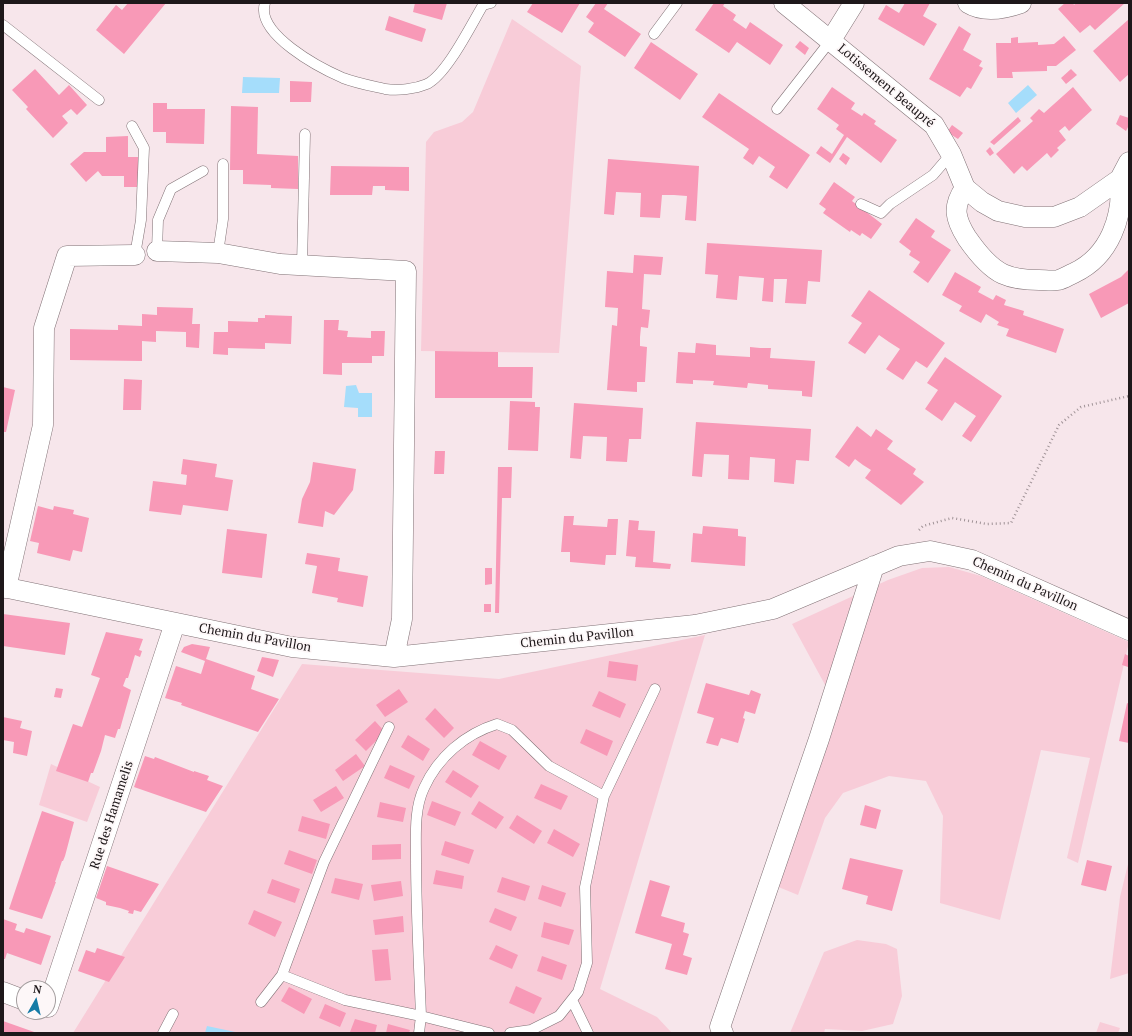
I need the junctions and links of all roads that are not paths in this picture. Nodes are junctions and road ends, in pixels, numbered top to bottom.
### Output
1 (265, 3) edge
2 (491, 3) edge
3 (677, 3) edge
4 (784, 3) edge
5 (854, 3) edge
6 (968, 3) edge
7 (1021, 3) edge
8 (3, 25) edge
9 (654, 34) dead end
10 (831, 40) junction
11 (99, 100) dead end
12 (777, 109) dead end
13 (132, 126) dead end
14 (305, 134) dead end
15 (951, 154) junction
16 (223, 164) dead end
17 (1124, 170) edge
18 (203, 171) dead end
19 (965, 188) junction
20 (861, 204) dead end
21 (157, 251) joint
22 (218, 253) junction
23 (135, 255) joint
24 (302, 265) junction
25 (874, 566) junction
26 (4, 588) edge
27 (175, 623) junction
28 (1129, 630) edge
29 (394, 657) junction
30 (655, 689) dead end
31 (389, 727) dead end
32 (604, 796) junction
33 (282, 975) junction
34 (56, 983) edge
35 (3, 992) edge
36 (16, 997) edge
37 (572, 1000) junction
38 (260, 1002) dead end
39 (173, 1014) dead end
40 (421, 1016) junction
41 (163, 1033) edge
42 (419, 1033) edge
43 (488, 1033) edge
44 (510, 1033) edge
45 (588, 1033) edge
46 (722, 1033) edge

1 - 2 lane
3 - 9 lane
4 - 10 street, Lotissement Beaupré
5 - 10 street
6 - 7 street
8 - 11 lane
10 - 12 lane
10 - 15 street, Lotissement Beaupré
13 - 23 lane
14 - 24 lane
15 - 19 street, Lotissement Beaupré
15 - 20 lane
16 - 22 lane
17 - 19 street, Lotissement Beaupré
17 - 19 street, Lotissement Beaupré
18 - 21 lane
21 - 22 street
22 - 24 street
23 - 26 street
24 - 29 street
25 - 28 street, Chemin du Pavillon
25 - 29 street, Chemin du Pavillon
25 - 46 street
26 - 27 street, Chemin du Pavillon
27 - 29 street, Chemin du Pavillon
27 - 34 street, Rue des Hamamelis
30 - 32 lane
31 - 33 lane
32 - 37 lane
32 - 40 lane
33 - 38 lane
33 - 40 lane
35 - 36 street
37 - 44 lane
37 - 45 lane
39 - 41 lane
40 - 42 lane
40 - 43 lane

